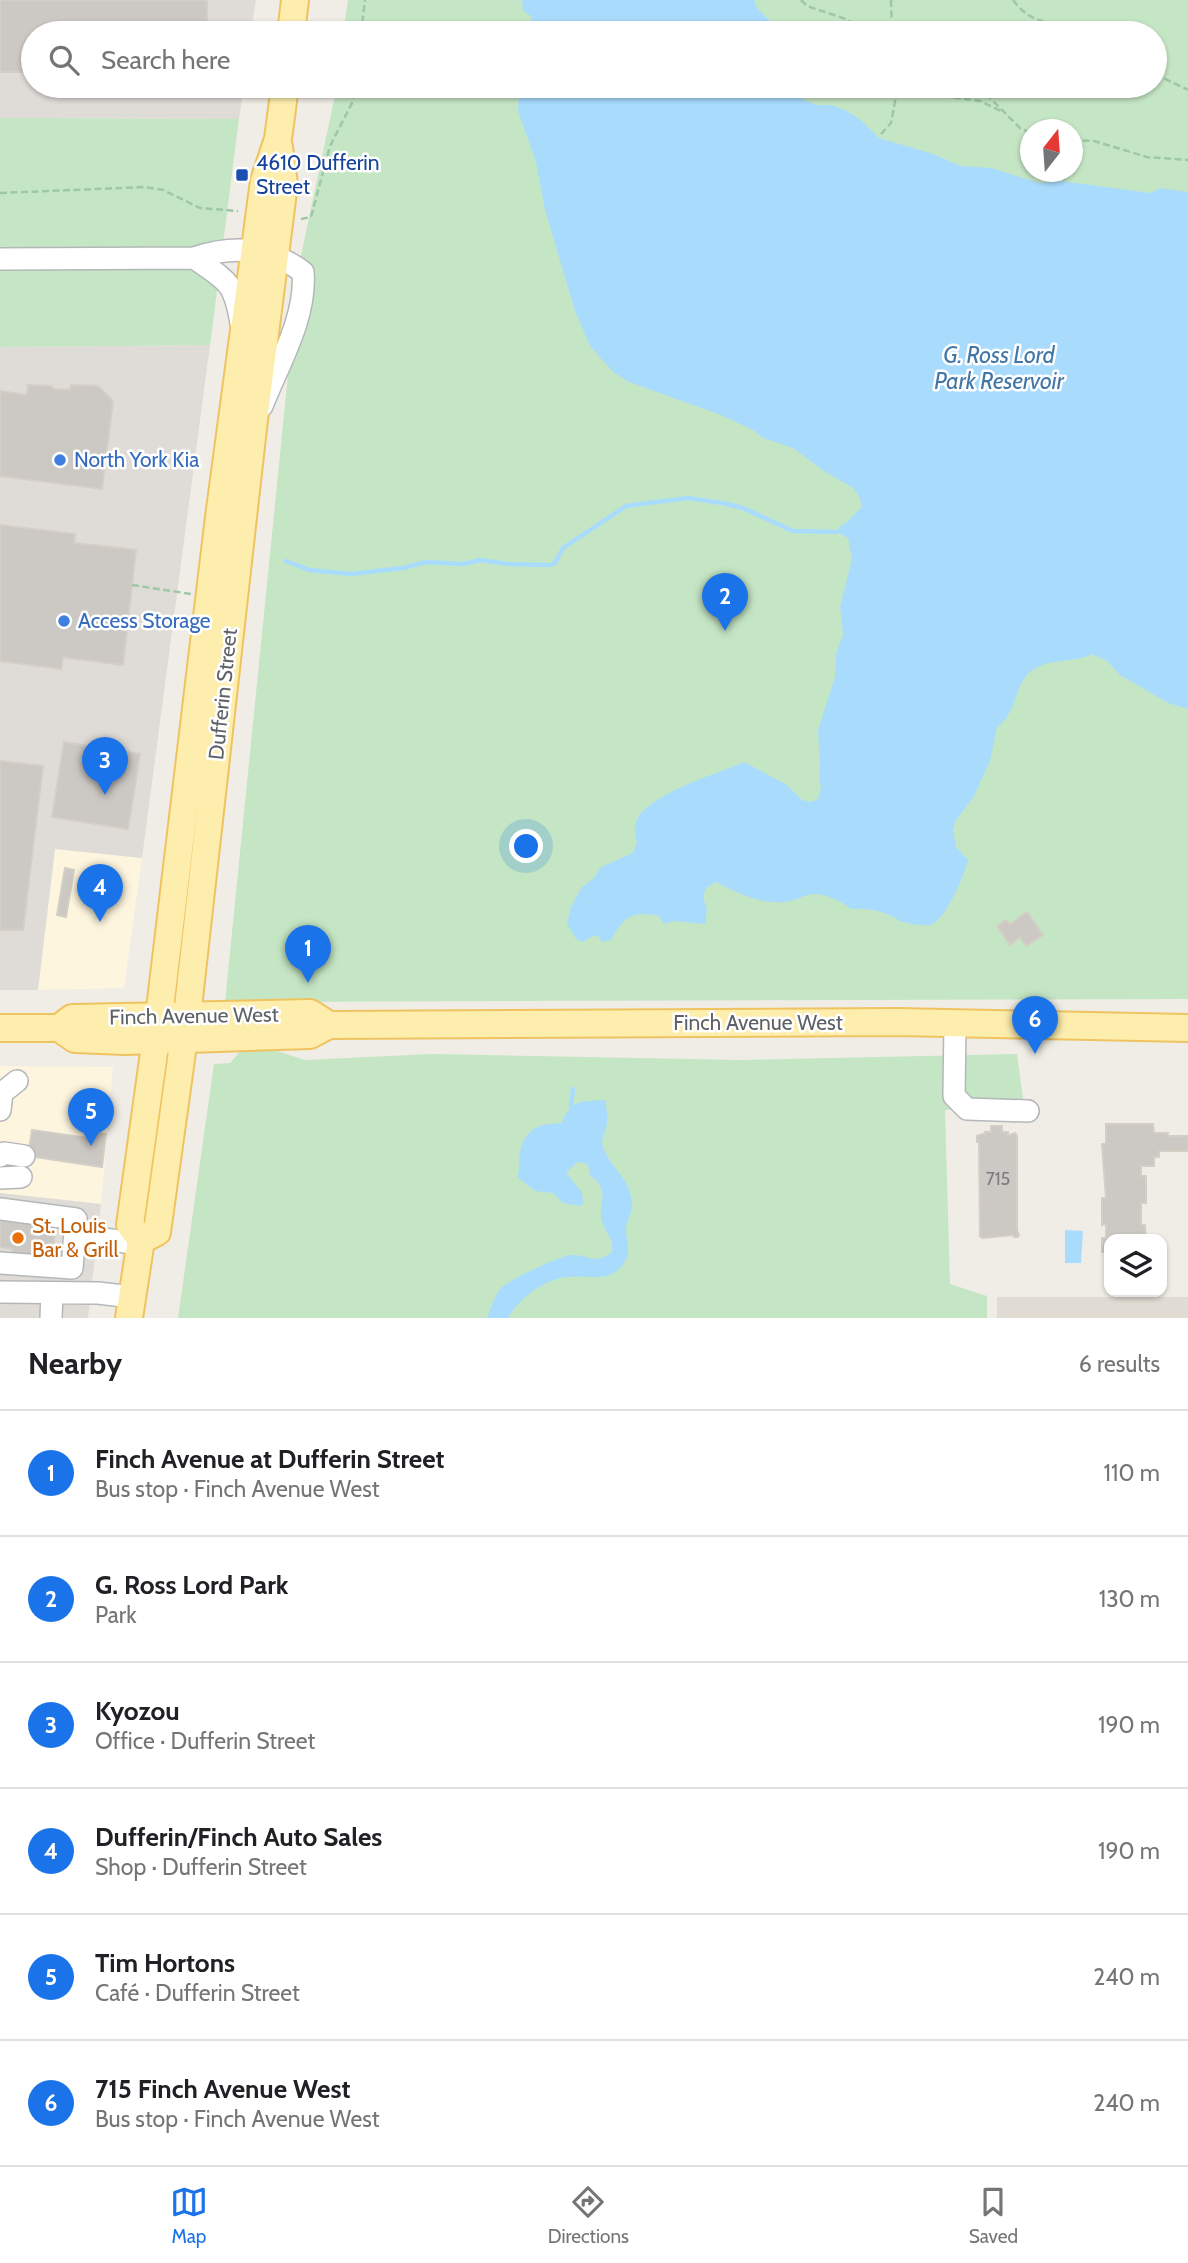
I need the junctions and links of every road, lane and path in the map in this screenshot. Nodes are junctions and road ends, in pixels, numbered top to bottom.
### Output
1 (295, 0) edge
2 (365, 0) edge
3 (801, 0) edge
4 (891, 0) edge
5 (1013, 0) edge
6 (292, 21) edge
7 (362, 21) edge
8 (849, 21) edge
9 (892, 21) edge
10 (1036, 21) edge
11 (1167, 80) edge
12 (1188, 90) edge
13 (283, 98) edge
14 (353, 98) edge
15 (896, 98) edge
16 (957, 98) edge
17 (990, 98) edge
18 (1004, 112) junction
19 (1020, 128) edge
20 (881, 134) dead end
21 (1085, 141) joint
22 (1083, 145) edge
23 (1188, 160) edge
24 (0, 193) edge
25 (237, 211) dead end
26 (290, 219) dead end
27 (266, 253) junction
28 (194, 258) junction
29 (0, 259) edge
30 (243, 337) junction
31 (132, 585) dead end
32 (195, 594) dead end
33 (955, 1023) junction
34 (0, 1028) edge
35 (185, 1028) junction
36 (1188, 1028) edge
37 (158, 1029) junction
38 (17, 1082) dead end
39 (0, 1110) edge
40 (1028, 1111) dead end
41 (0, 1156) edge
42 (15, 1170) edge
43 (0, 1209) edge
44 (75, 1235) junction
45 (140, 1242) junction
46 (0, 1263) edge
47 (0, 1292) edge
48 (52, 1293) junction
49 (131, 1308) edge
50 (51, 1318) edge

1 - 6 main road
2 - 7 path
3 - 8 path
4 - 9 path
5 - 10 path
11 - 12 path
13 - 27 main road, Dufferin Street
14 - 26 path
15 - 20 path
16 - 18 path
17 - 18 path
18 - 19 path
21 - 22 path
21 - 23 path
24 - 25 path
27 - 28 lane
27 - 30 main road, Dufferin Street
27 - 35 main road, Dufferin Street
28 - 29 lane
28 - 30 lane
30 - 37 main road, Dufferin Street
31 - 32 path
33 - 35 main road, Finch Avenue West
33 - 36 main road, Finch Avenue West
33 - 40 lane
34 - 37 main road, Finch Avenue West
35 - 37 main road, Finch Avenue West
35 - 45 main road, Dufferin Street
37 - 45 main road, Dufferin Street
38 - 39 lane
41 - 42 lane
43 - 44 lane
44 - 45 lane
44 - 46 lane
45 - 49 main road, Dufferin Street
47 - 48 lane
48 - 49 lane
48 - 50 lane

